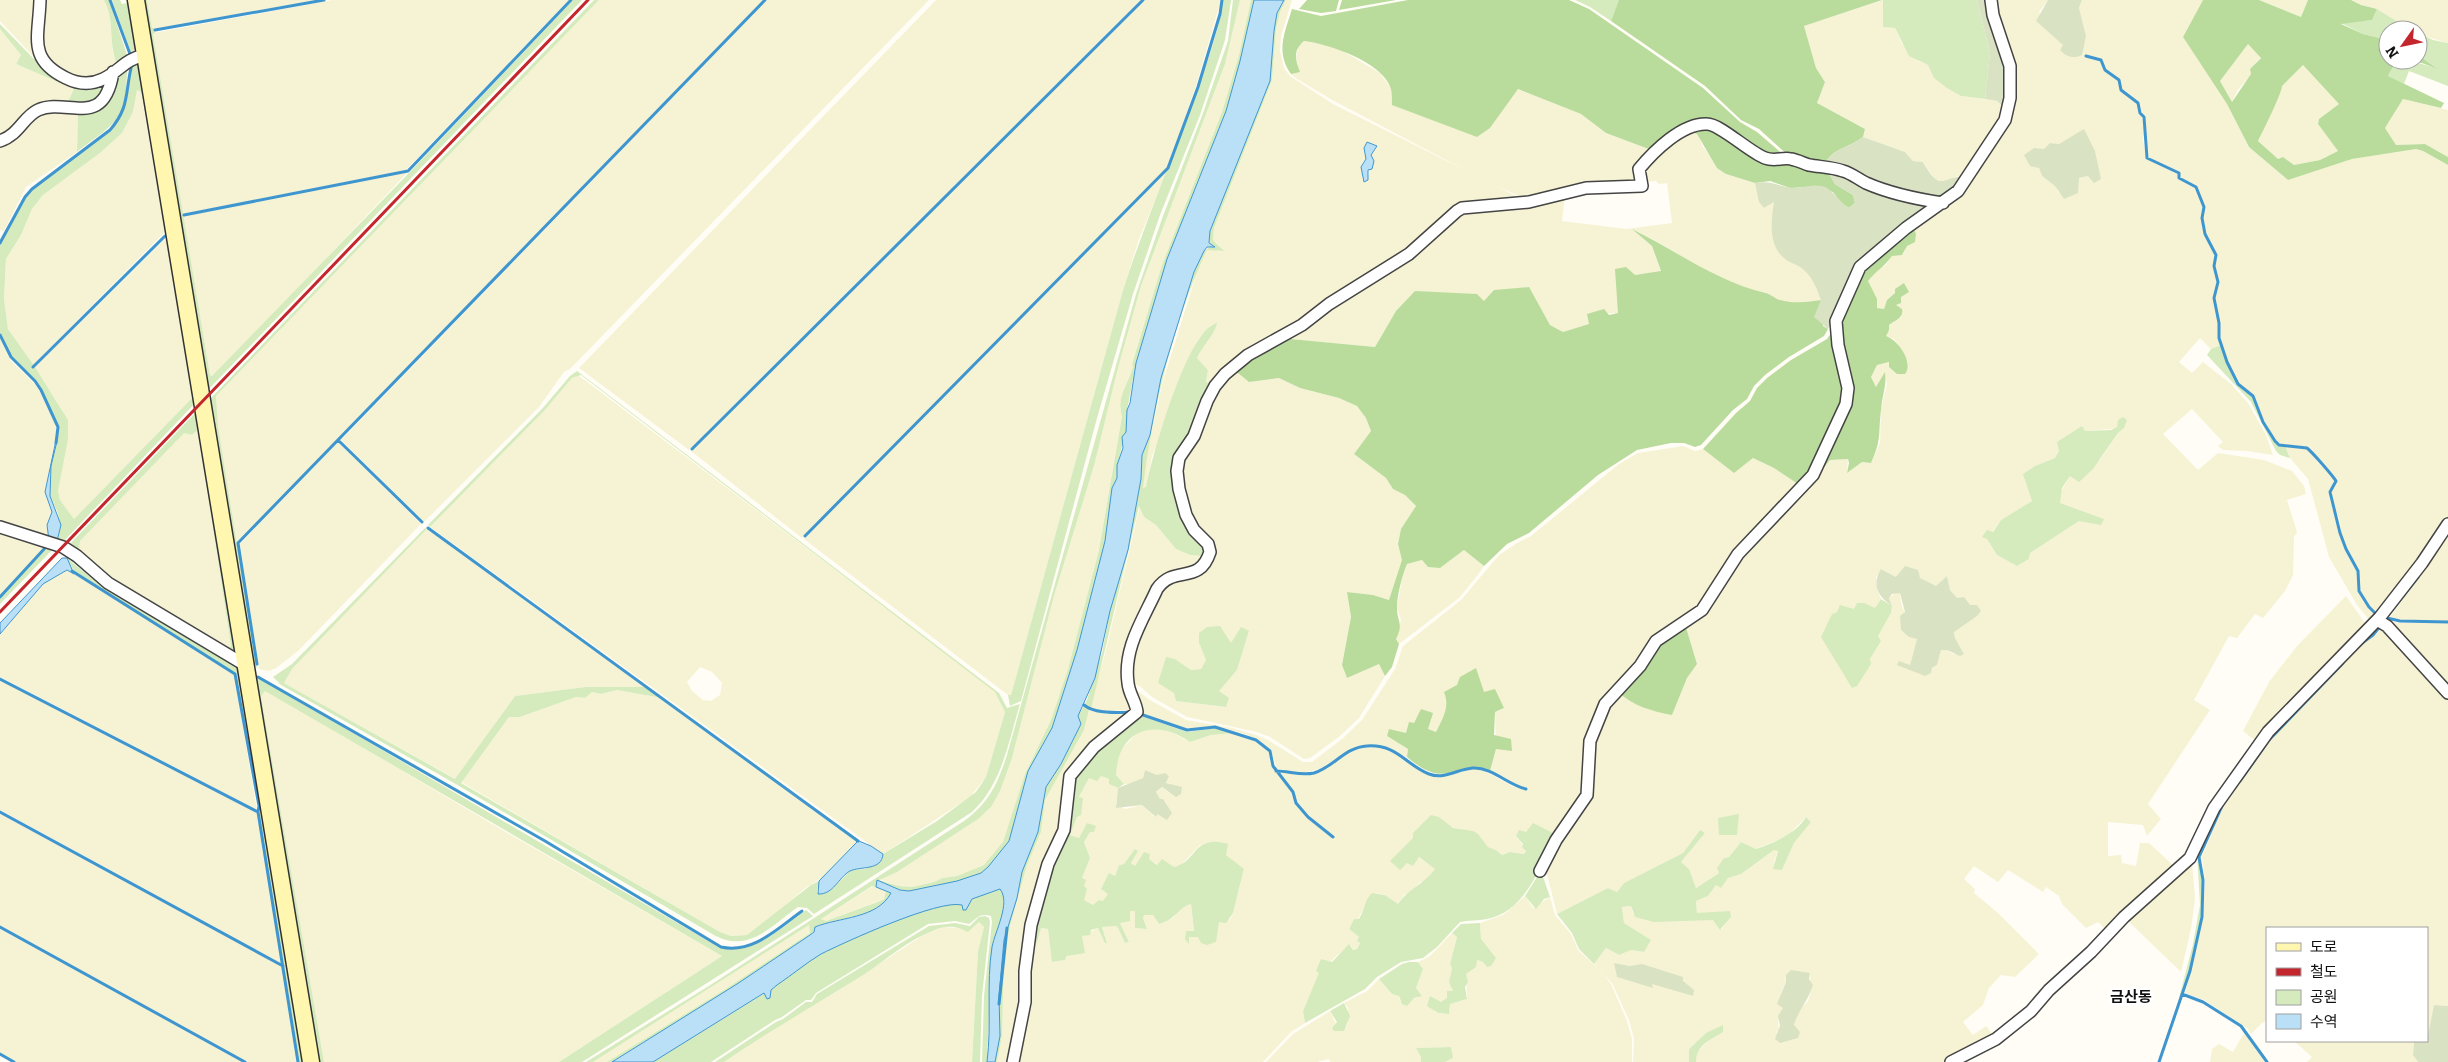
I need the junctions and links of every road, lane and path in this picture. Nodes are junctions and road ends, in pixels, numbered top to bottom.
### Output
1 (40, 0) edge
2 (136, 0) edge
3 (1990, 0) edge
4 (145, 55) junction
5 (114, 72) junction
6 (0, 141) edge
7 (1943, 203) junction
8 (2448, 524) edge
9 (0, 527) edge
10 (2377, 620) junction
11 (245, 664) junction
12 (2448, 693) edge
13 (1540, 871) dead end
14 (311, 1062) edge
15 (1013, 1062) edge
16 (1952, 1062) edge

1 - 5 street
2 - 4 main road
3 - 7 street
4 - 5 street
4 - 11 main road
5 - 6 street
7 - 13 street
7 - 15 street
8 - 10 street
9 - 11 street
10 - 12 street
10 - 16 street
11 - 14 main road

